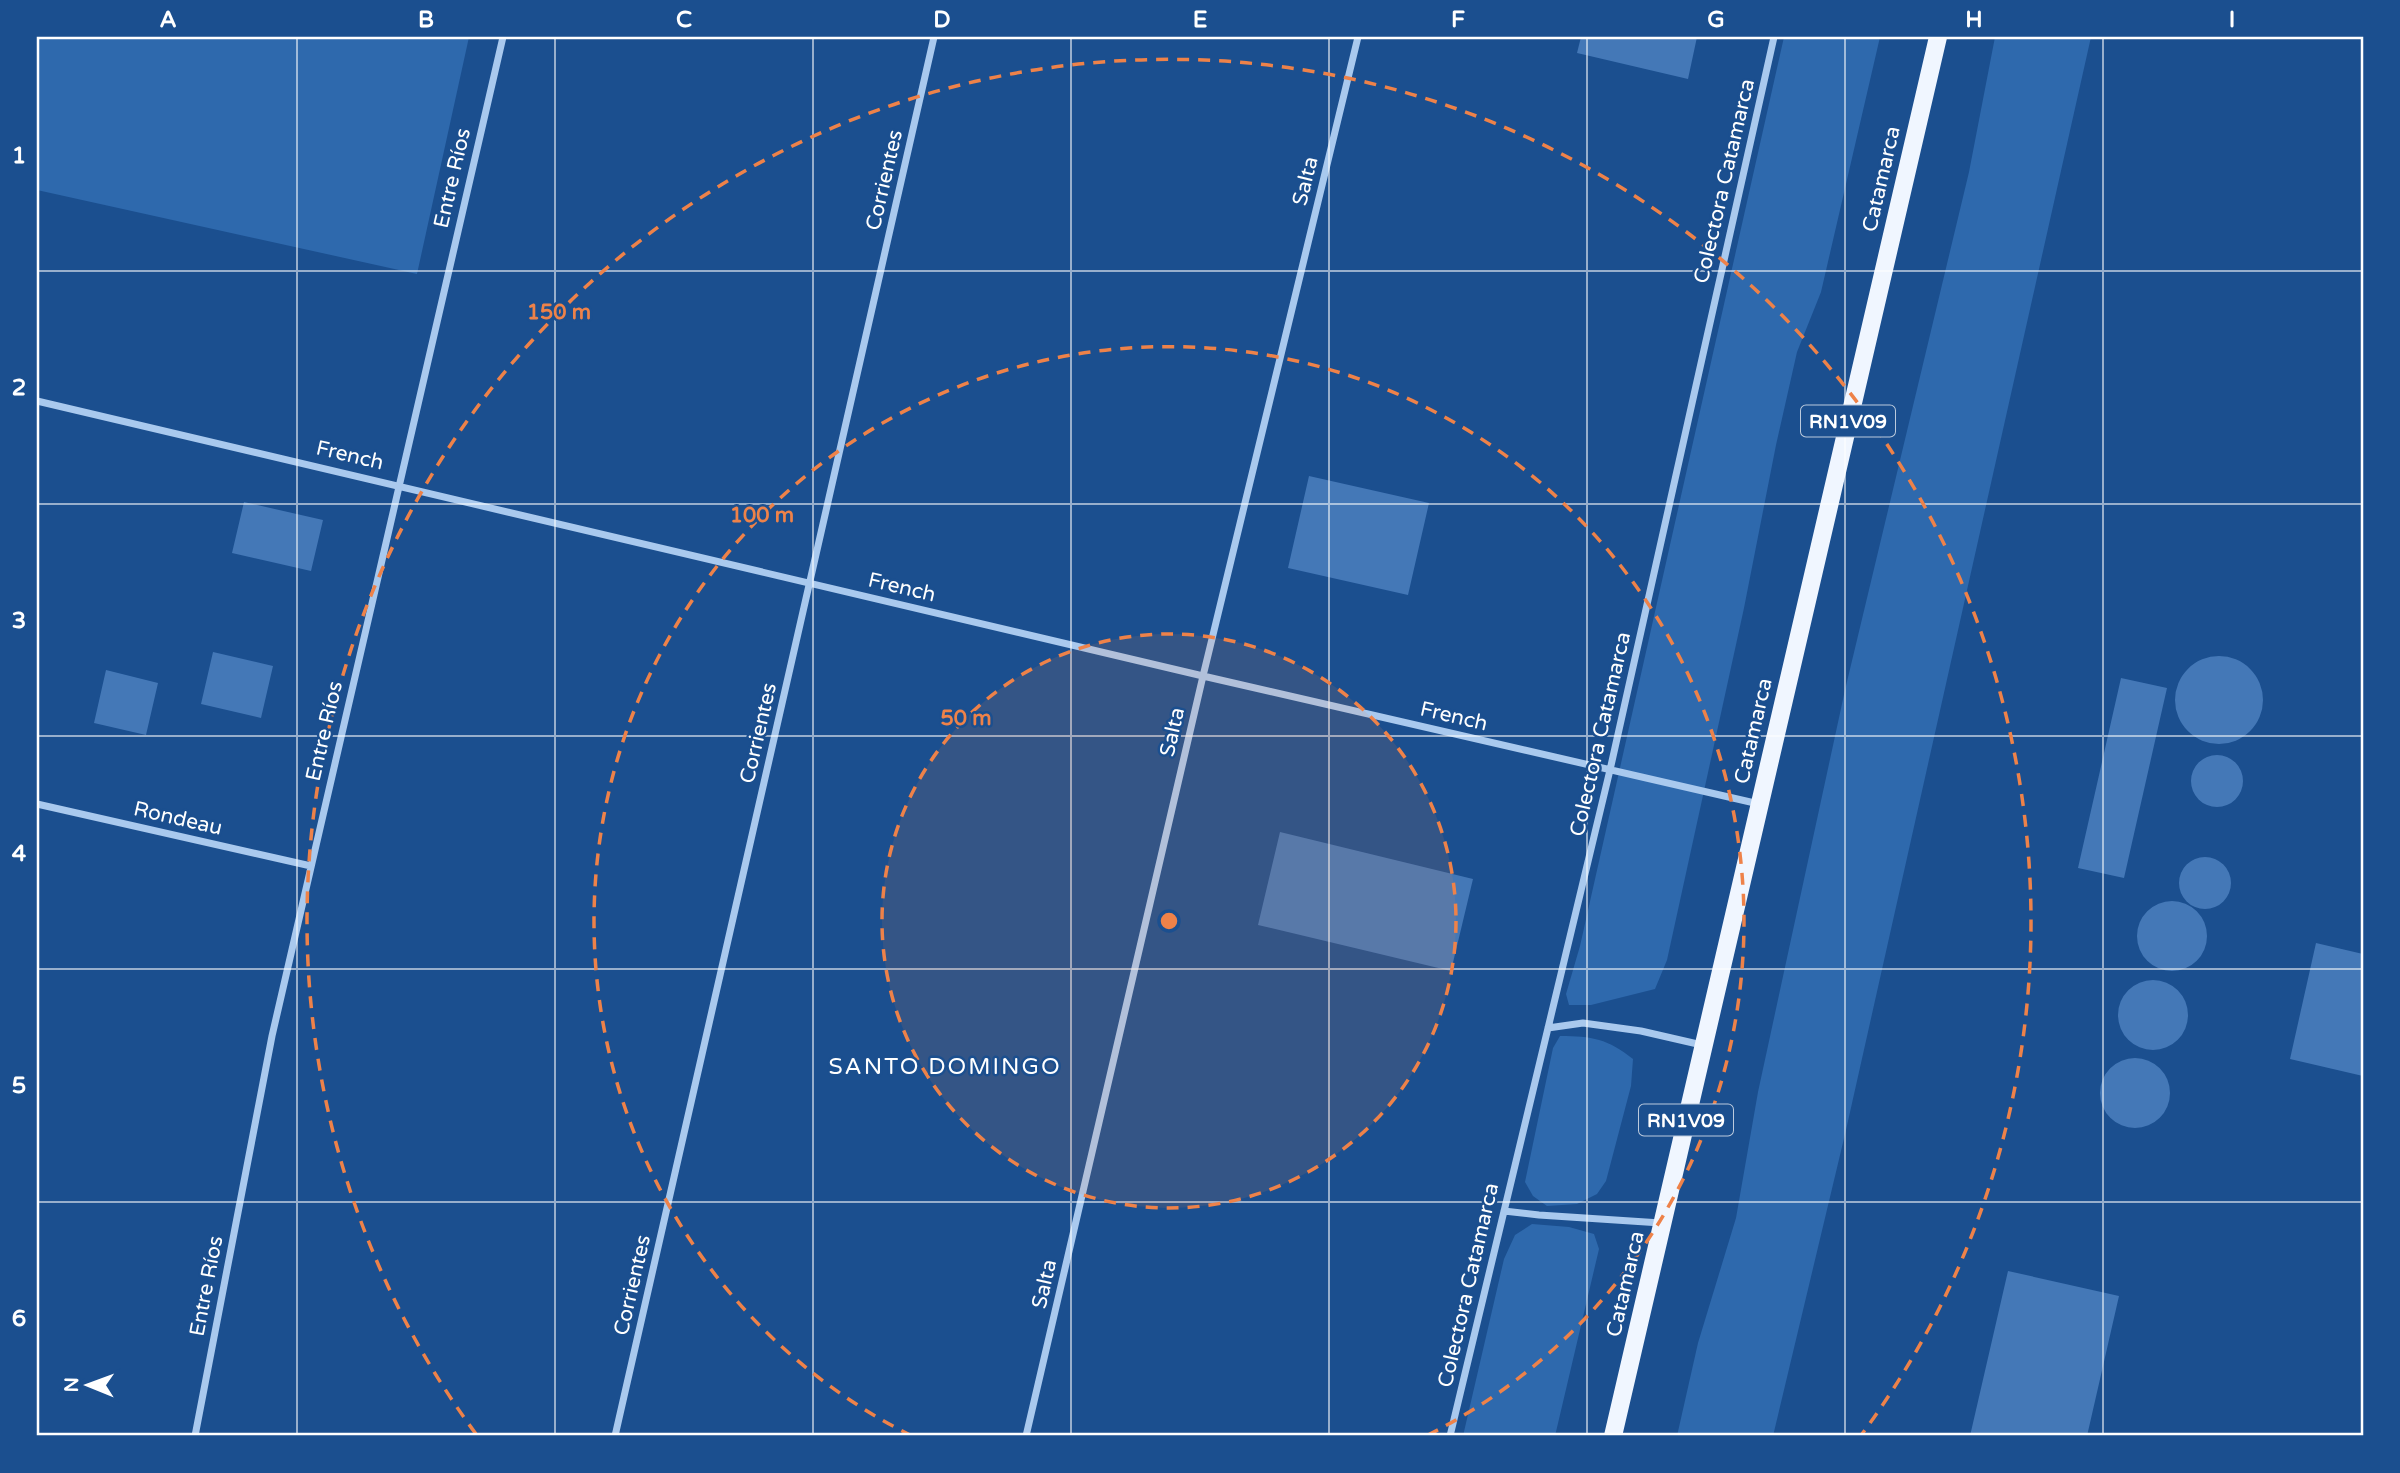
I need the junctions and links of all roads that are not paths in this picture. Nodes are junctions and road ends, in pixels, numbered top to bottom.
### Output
1 (503, 37) edge
2 (934, 37) edge
3 (1358, 37) edge
4 (1774, 37) edge
5 (1938, 37) edge
6 (37, 401) edge
7 (398, 485) junction
8 (810, 583) junction
9 (1203, 676) junction
10 (1610, 770) junction
11 (37, 804) edge
12 (1759, 805) junction
13 (311, 866) junction
14 (1548, 1028) junction
15 (1704, 1045) junction
16 (1504, 1211) junction
17 (1663, 1223) junction
18 (195, 1436) edge
19 (615, 1436) edge
20 (1026, 1436) edge
21 (1450, 1436) edge
22 (1613, 1436) edge

1 - 7 street, Entre Ríos
2 - 8 street, Corrientes
3 - 9 street, Salta
4 - 10 street, Colectora Catamarca
5 - 12 main road, Catamarca / RN1V09
6 - 7 street, French
7 - 8 street, French
7 - 13 street, Entre Ríos
8 - 9 street, French
8 - 19 street, Corrientes
9 - 10 street, French
9 - 20 street, Salta
10 - 12 street, French
10 - 14 street, Colectora Catamarca
11 - 13 street, Rondeau
12 - 15 main road, Catamarca / RN1V09
13 - 18 street, Entre Ríos
14 - 15 street
14 - 16 street, Colectora Catamarca
15 - 17 main road, Catamarca / RN1V09
16 - 17 street
16 - 21 street, Colectora Catamarca
17 - 22 main road, Catamarca / RN1V09

